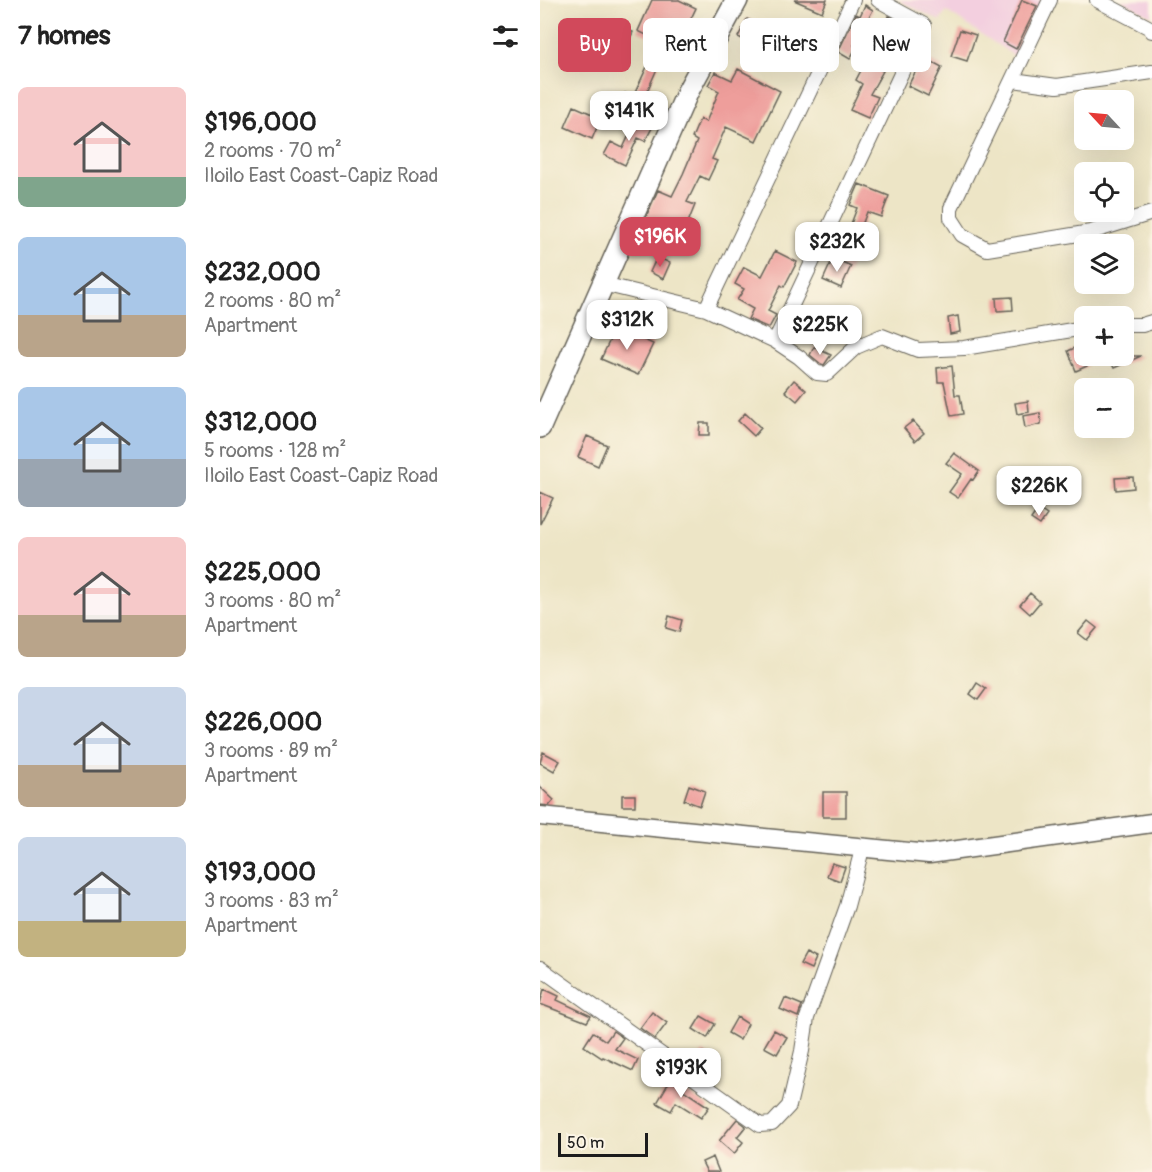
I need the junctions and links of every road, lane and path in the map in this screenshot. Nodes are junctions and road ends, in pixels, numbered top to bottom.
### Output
1 (737, 0) edge
2 (853, 0) edge
3 (878, 0) edge
4 (1050, 0) edge
5 (1097, 0) edge
6 (1152, 32) edge
7 (1152, 72) edge
8 (1013, 80) junction
9 (1152, 213) edge
10 (603, 284) junction
11 (706, 309) junction
12 (1152, 322) edge
13 (1134, 325) edge
14 (1074, 330) edge
15 (775, 341) junction
16 (540, 427) edge
17 (540, 816) edge
18 (1152, 823) edge
19 (861, 847) junction
20 (540, 968) edge

1 - 10 main road
2 - 11 street
3 - 15 street
4 - 8 street
5 - 6 street
7 - 8 street
8 - 9 street
10 - 11 street
10 - 16 main road
11 - 15 street
12 - 13 street
14 - 15 street
17 - 19 street
18 - 19 street
19 - 20 street

